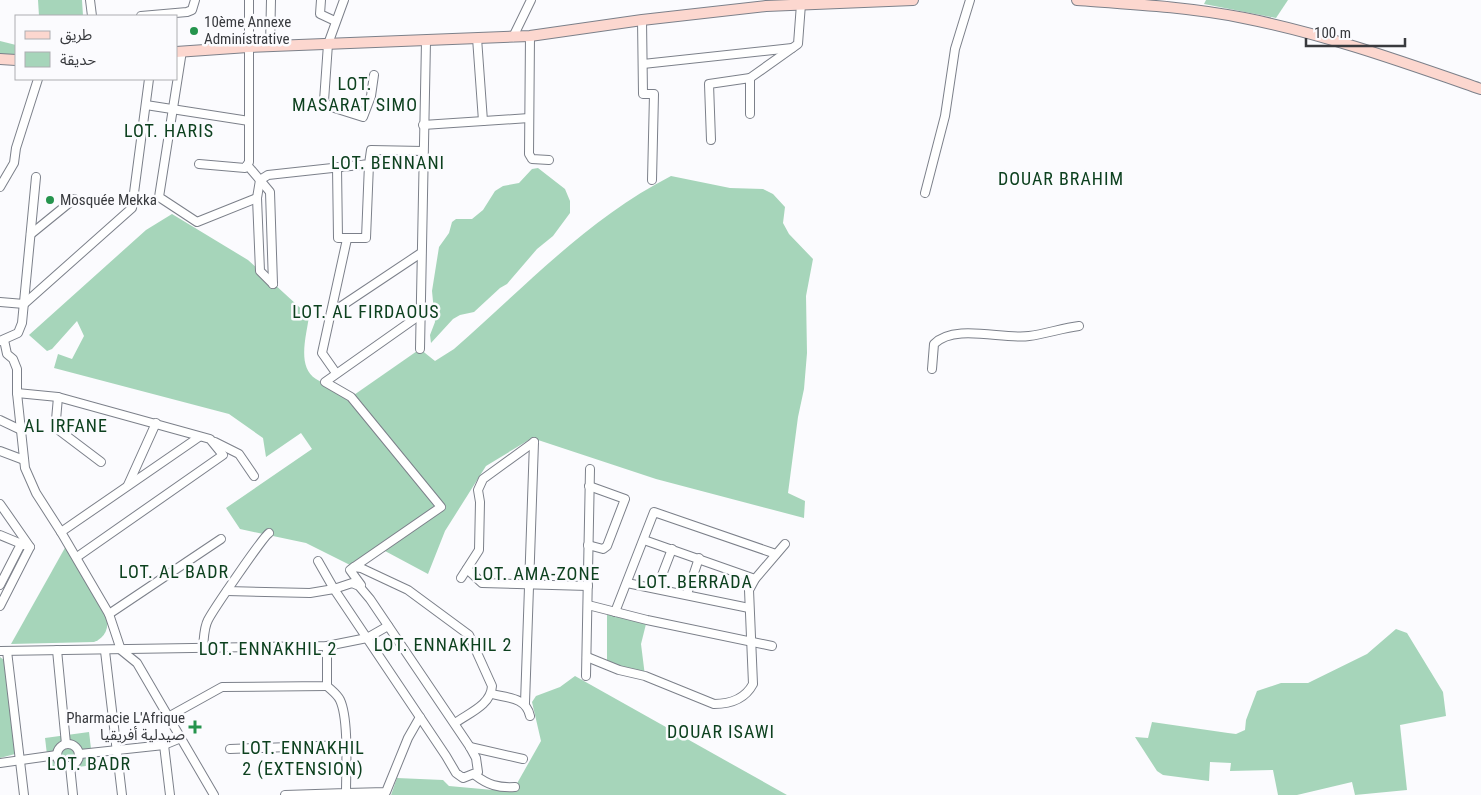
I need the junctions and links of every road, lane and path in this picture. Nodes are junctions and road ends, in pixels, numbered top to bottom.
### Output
1 (90, 0) edge
2 (195, 0) edge
3 (249, 0) edge
4 (271, 0) edge
5 (321, 0) edge
6 (344, 0) edge
7 (913, 0) edge
8 (970, 0) edge
9 (1077, 0) edge
10 (529, 1) edge
11 (767, 3) edge
12 (801, 4) junction
13 (92, 15) edge
14 (152, 15) edge
15 (642, 20) junction
16 (335, 21) junction
17 (530, 36) junction
18 (513, 37) junction
19 (477, 38) junction
20 (426, 41) junction
21 (328, 44) junction
22 (270, 46) junction
23 (248, 47) junction
24 (792, 48) junction
25 (179, 52) edge
26 (0, 59) edge
27 (15, 60) edge
28 (643, 64) junction
29 (374, 75) dead end
30 (750, 78) junction
31 (38, 80) edge
32 (149, 80) edge
33 (177, 80) edge
34 (1481, 89) edge
35 (146, 106) junction
36 (174, 110) junction
37 (750, 114) dead end
38 (529, 118) junction
39 (249, 121) junction
40 (483, 121) junction
41 (423, 125) junction
42 (711, 140) dead end
43 (423, 151) junction
44 (549, 160) dead end
45 (199, 164) dead end
46 (369, 164) junction
47 (248, 166) junction
48 (337, 168) junction
49 (36, 177) dead end
50 (260, 180) junction
51 (652, 180) dead end
52 (0, 187) edge
53 (925, 193) dead end
54 (257, 198) junction
55 (74, 199) dead end
56 (31, 234) junction
57 (347, 239) junction
58 (421, 253) junction
59 (0, 302) edge
60 (24, 304) junction
61 (331, 314) junction
62 (420, 315) junction
63 (1079, 326) dead end
64 (2, 340) edge
65 (420, 349) dead end
66 (932, 369) dead end
67 (336, 373) junction
68 (17, 393) junction
69 (58, 397) junction
70 (0, 420) edge
71 (156, 423) junction
72 (21, 430) junction
73 (199, 437) junction
74 (213, 441) junction
75 (0, 451) edge
76 (24, 460) junction
77 (101, 462) dead end
78 (590, 469) dead end
79 (254, 476) dead end
80 (127, 486) junction
81 (589, 486) junction
82 (0, 504) edge
83 (61, 532) junction
84 (268, 533) dead end
85 (0, 535) edge
86 (220, 539) dead end
87 (644, 540) junction
88 (21, 544) junction
89 (785, 544) dead end
90 (588, 545) junction
91 (30, 547) junction
92 (672, 549) junction
93 (776, 554) junction
94 (78, 557) junction
95 (699, 558) junction
96 (318, 561) dead end
97 (352, 568) junction
98 (467, 569) junction
99 (461, 578) dead end
100 (755, 579) junction
101 (627, 582) junction
102 (530, 583) junction
103 (0, 585) edge
104 (588, 586) junction
105 (657, 588) junction
106 (334, 589) junction
107 (227, 591) junction
108 (365, 592) junction
109 (687, 594) junction
110 (588, 604) junction
111 (0, 606) edge
112 (749, 608) junction
113 (615, 612) junction
114 (109, 614) junction
115 (388, 626) junction
116 (367, 638) junction
117 (751, 642) junction
118 (327, 646) junction
119 (772, 646) dead end
120 (203, 647) junction
121 (56, 650) junction
122 (121, 650) junction
123 (3, 651) edge
124 (105, 651) junction
125 (586, 657) junction
126 (586, 676) dead end
127 (327, 686) junction
128 (492, 694) junction
129 (525, 703) junction
130 (530, 716) dead end
131 (168, 718) junction
132 (420, 718) junction
133 (455, 723) junction
134 (181, 738) junction
135 (66, 744) junction
136 (164, 745) junction
137 (346, 745) junction
138 (470, 747) junction
139 (230, 749) dead end
140 (116, 750) junction
141 (80, 754) junction
142 (57, 755) junction
143 (523, 759) dead end
144 (20, 762) junction
145 (0, 763) edge
146 (70, 766) junction
147 (475, 775) junction
148 (515, 787) dead end
149 (351, 794) edge
150 (24, 795) edge
151 (73, 795) edge
152 (122, 795) edge
153 (170, 795) edge
154 (214, 795) edge
155 (288, 795) edge

1 - 13 street
2 - 14 street
3 - 23 street
4 - 22 street
5 - 16 street
6 - 16 street
7 - 12 street
8 - 53 street
9 - 34 street
10 - 18 street
11 - 12 street
11 - 15 street
12 - 24 street
15 - 17 street
15 - 28 street
16 - 21 street
17 - 18 street
17 - 38 street
18 - 19 street
19 - 20 street
19 - 40 street
20 - 21 street
20 - 41 street
21 - 22 street
21 - 29 street
22 - 23 street
23 - 25 street
23 - 39 street
24 - 28 street
24 - 30 street
26 - 27 street
28 - 51 street
30 - 37 street
30 - 42 street
31 - 52 street
32 - 35 street
33 - 36 street
35 - 36 street
35 - 60 street
36 - 39 street
36 - 54 street
38 - 40 street
38 - 44 street
39 - 47 street
40 - 41 street
41 - 43 street
43 - 46 street
43 - 58 street
45 - 47 street
46 - 48 street
46 - 57 street
47 - 50 street
48 - 50 street
48 - 57 street
49 - 56 street
50 - 54 street
50 - 54 street
55 - 56 street
56 - 60 street
57 - 61 street
58 - 61 street
58 - 62 street
59 - 60 street
60 - 64 street
61 - 67 street
62 - 65 street
62 - 67 street
63 - 66 street
64 - 68 street
67 - 97 street
68 - 69 street
68 - 72 street
69 - 71 street
69 - 77 street
70 - 72 street
71 - 73 street
71 - 80 street
72 - 76 street
73 - 74 street
73 - 80 street
74 - 79 street
74 - 94 street
75 - 76 street
76 - 83 street
78 - 81 street
80 - 83 street
81 - 90 street
81 - 90 street
82 - 91 street
83 - 94 street
84 - 107 street
85 - 88 street
86 - 114 street
87 - 92 street
87 - 93 street
87 - 101 street
88 - 91 street
88 - 103 street
89 - 93 street
90 - 104 street
91 - 111 street
92 - 95 street
92 - 105 street
93 - 100 street
94 - 114 street
95 - 100 street
95 - 109 street
96 - 106 street
97 - 108 street
97 - 128 street
98 - 99 street
98 - 102 street
98 - 102 street
100 - 112 street
101 - 105 street
101 - 113 street
102 - 104 street
102 - 129 street
104 - 110 street
105 - 109 street
106 - 107 street
106 - 108 street
106 - 116 street
107 - 120 street
108 - 115 street
109 - 112 street
110 - 113 street
110 - 125 street
112 - 117 street
113 - 117 street
114 - 122 street
115 - 116 street
115 - 133 street
116 - 118 street
116 - 132 street
117 - 119 street
117 - 125 street
118 - 120 street
118 - 127 street
120 - 122 street
121 - 123 street
121 - 124 street
121 - 135 street
122 - 124 street
122 - 131 street
123 - 144 street
124 - 140 street
125 - 126 street
127 - 131 street
127 - 137 street
128 - 129 street
128 - 133 street
129 - 130 street
131 - 134 street
132 - 147 street
132 - 149 street
133 - 138 street
134 - 136 street
134 - 154 street
135 - 141 street
135 - 142 street
136 - 140 street
136 - 153 street
137 - 139 street
137 - 149 street
138 - 143 street
138 - 147 street
140 - 141 street
140 - 152 street
141 - 146 street
142 - 144 street
142 - 146 street
144 - 145 street
144 - 150 street
146 - 151 street
147 - 148 street
149 - 155 street

